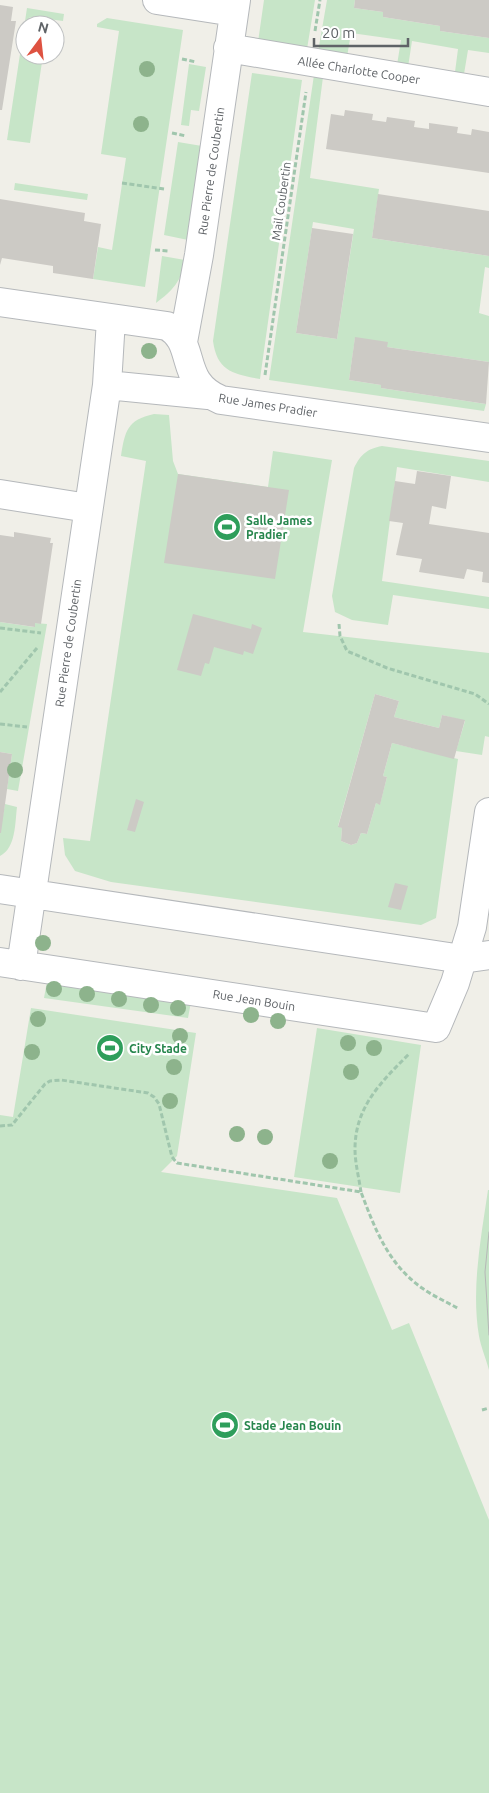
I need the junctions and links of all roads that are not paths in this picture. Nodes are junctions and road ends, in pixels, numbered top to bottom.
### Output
1 (156, 0) edge
2 (235, 6) edge
3 (228, 48) junction
4 (489, 92) edge
5 (0, 302) edge
6 (110, 319) junction
7 (186, 354) junction
8 (107, 385) junction
9 (196, 393) junction
10 (489, 438) edge
11 (0, 494) edge
12 (88, 508) junction
13 (489, 812) edge
14 (0, 889) edge
15 (31, 895) junction
16 (489, 955) edge
17 (462, 959) junction
18 (11, 964) edge

1 - 2 street
2 - 3 street, Rue Pierre de Coubertin
3 - 4 street, Allée Charlotte Cooper
3 - 7 street, Rue Pierre de Coubertin
5 - 6 street, Rue James Pradier
6 - 7 street, Rue James Pradier
6 - 8 street, Rue Pierre de Coubertin
7 - 9 street, Rue James Pradier
8 - 9 street
8 - 12 street, Rue Pierre de Coubertin
9 - 10 street, Rue James Pradier
11 - 12 street
12 - 15 street, Rue Pierre de Coubertin
13 - 17 street
14 - 15 street
15 - 17 street
15 - 18 street, Rue Pierre de Coubertin
16 - 17 street
17 - 18 street, Rue Jean Bouin

